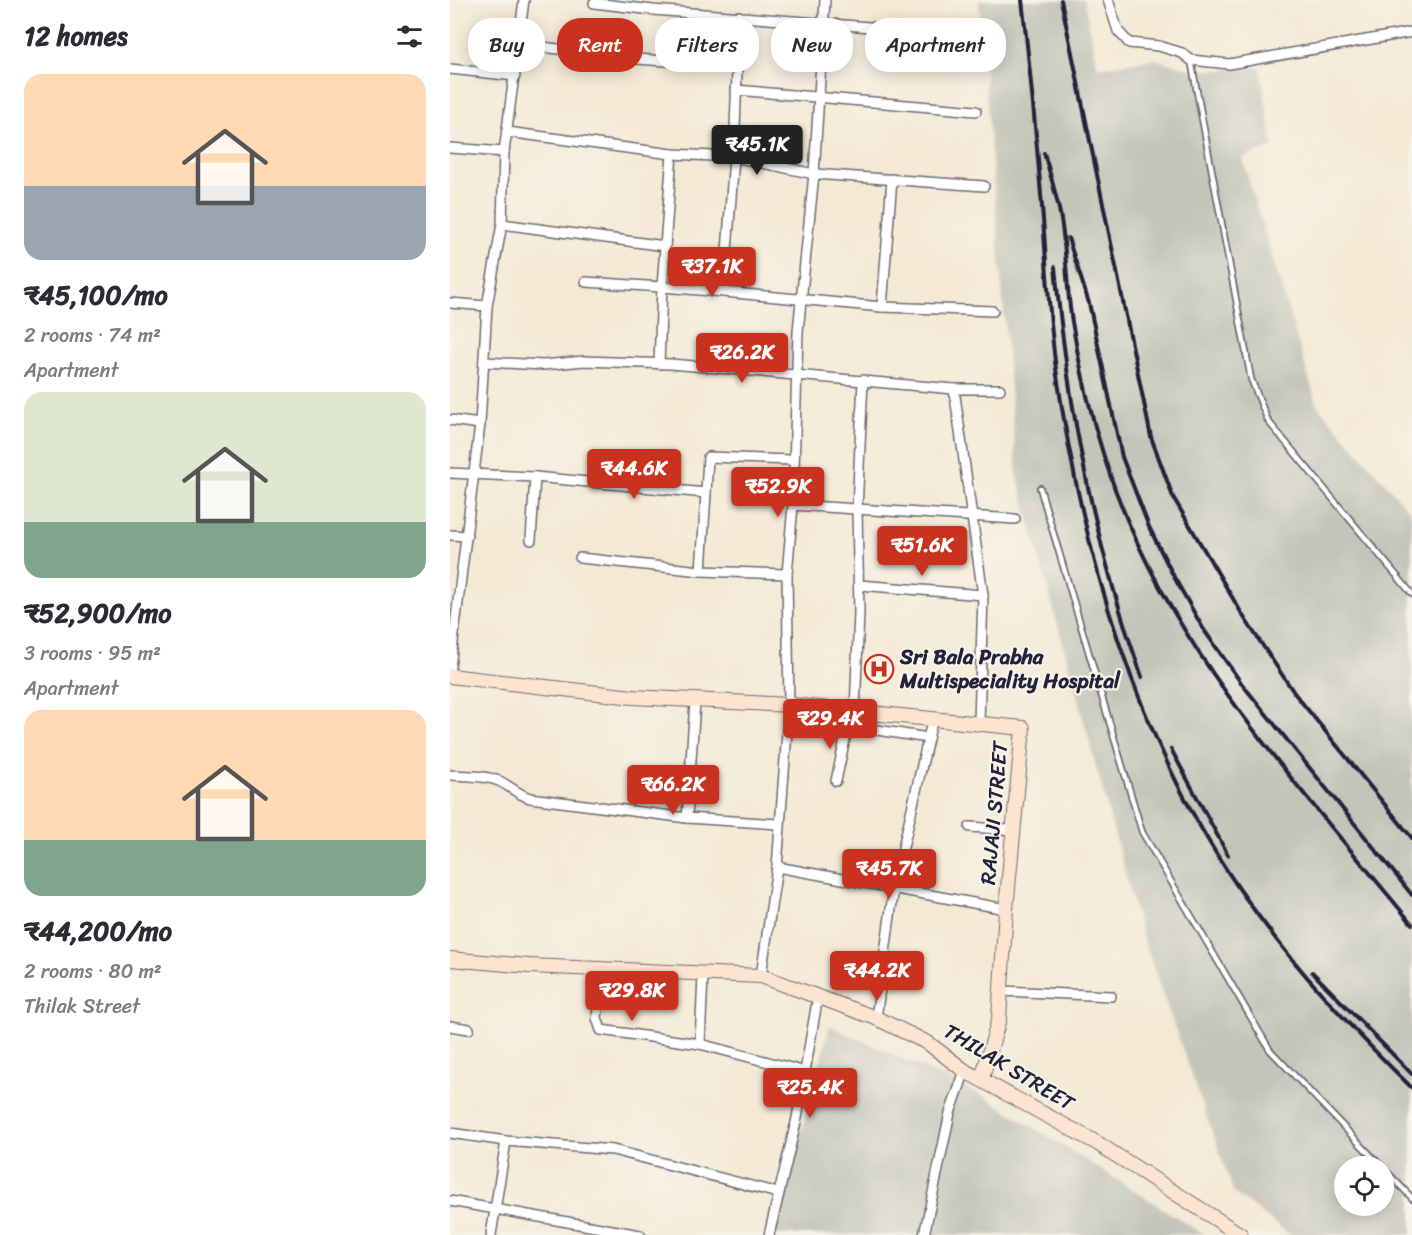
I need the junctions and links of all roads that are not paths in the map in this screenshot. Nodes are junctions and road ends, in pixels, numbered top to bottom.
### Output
1 (524, 0) edge
2 (825, 0) edge
3 (1108, 0) edge
4 (594, 3) dead end
5 (739, 16) joint
6 (522, 18) edge
7 (824, 18) edge
8 (771, 19) edge
9 (1412, 32) edge
10 (545, 47) edge
11 (655, 60) edge
12 (1191, 60) junction
13 (450, 69) edge
14 (516, 72) edge
15 (735, 72) edge
16 (820, 72) edge
17 (515, 76) junction
18 (735, 90) junction
19 (818, 98) junction
20 (976, 111) dead end
21 (507, 132) junction
22 (450, 148) edge
23 (504, 152) junction
24 (672, 154) junction
25 (734, 157) junction
26 (814, 174) junction
27 (892, 179) junction
28 (984, 186) dead end
29 (502, 224) junction
30 (665, 246) junction
31 (586, 282) dead end
32 (662, 286) junction
33 (723, 292) junction
34 (800, 299) junction
35 (450, 303) edge
36 (487, 306) junction
37 (882, 307) junction
38 (993, 311) dead end
39 (484, 362) junction
40 (659, 363) junction
41 (796, 375) junction
42 (863, 380) junction
43 (954, 389) junction
44 (1000, 389) dead end
45 (450, 420) edge
46 (480, 424) junction
47 (792, 460) junction
48 (450, 473) edge
49 (472, 475) junction
50 (535, 477) junction
51 (1041, 488) dead end
52 (706, 493) junction
53 (793, 505) junction
54 (857, 510) junction
55 (971, 516) junction
56 (1015, 519) dead end
57 (450, 535) edge
58 (467, 536) junction
59 (531, 540) dead end
60 (580, 558) dead end
61 (701, 571) junction
62 (788, 574) junction
63 (859, 585) junction
64 (1412, 594) edge
65 (983, 595) junction
66 (450, 667) edge
67 (450, 676) edge
68 (695, 702) junction
69 (789, 710) junction
70 (855, 711) junction
71 (933, 717) junction
72 (979, 722) junction
73 (848, 725) junction
74 (928, 738) junction
75 (450, 775) edge
76 (836, 781) dead end
77 (687, 818) junction
78 (780, 824) junction
79 (970, 827) dead end
80 (1013, 830) junction
81 (777, 867) junction
82 (894, 887) junction
83 (1006, 909) junction
84 (450, 959) edge
85 (602, 969) junction
86 (703, 975) junction
87 (761, 976) junction
88 (1001, 991) junction
89 (818, 996) junction
90 (1111, 996) dead end
91 (876, 1018) junction
92 (450, 1026) edge
93 (469, 1029) dead end
94 (700, 1044) junction
95 (964, 1071) junction
96 (806, 1072) junction
97 (982, 1078) junction
98 (450, 1133) edge
99 (506, 1142) junction
100 (1372, 1156) edge
101 (1394, 1179) edge
102 (778, 1193) junction
103 (1412, 1198) edge
104 (450, 1201) edge
105 (495, 1208) junction
106 (491, 1235) edge
107 (640, 1235) edge
108 (769, 1235) edge
109 (924, 1235) edge
110 (1241, 1235) edge

1 - 6 street
2 - 7 street
3 - 12 street
4 - 5 street
5 - 8 street
9 - 12 street
10 - 11 street
12 - 64 lane
13 - 17 street
14 - 17 street
15 - 18 street
16 - 19 street
17 - 21 street
18 - 19 street
18 - 25 street
19 - 20 street
19 - 26 street
21 - 23 street
21 - 24 street
22 - 23 street
23 - 29 street
24 - 25 street
24 - 30 street
25 - 26 street
25 - 33 street
26 - 27 street
26 - 34 street
27 - 28 street
27 - 37 street
29 - 30 street
29 - 36 street
30 - 32 street
31 - 32 street
32 - 33 street
32 - 40 street
33 - 34 street
34 - 37 street
34 - 41 street
35 - 36 street
36 - 39 street
37 - 38 street
39 - 40 street
39 - 46 street
40 - 41 street
41 - 42 street
41 - 47 street
42 - 43 street
42 - 54 street
43 - 44 street
43 - 55 street
45 - 46 street
46 - 49 street
47 - 52 street
47 - 53 street
48 - 49 street
49 - 50 street
49 - 58 street
50 - 52 street
50 - 59 street
51 - 100 lane
52 - 61 street
53 - 54 street
53 - 62 street
54 - 55 street
54 - 63 street
55 - 56 street
55 - 65 street
57 - 58 street
58 - 66 street
60 - 61 street
61 - 62 street
62 - 69 street
63 - 65 street
63 - 70 street
65 - 72 street
67 - 68 street, RAJAJI STREET
68 - 69 street, RAJAJI STREET
68 - 77 street
69 - 70 street, RAJAJI STREET
69 - 73 street
69 - 78 street
70 - 71 street, RAJAJI STREET
71 - 72 street, RAJAJI STREET
71 - 74 street
72 - 80 street, RAJAJI STREET
73 - 74 street
73 - 76 street
74 - 82 street
75 - 77 street
77 - 78 street
78 - 81 street
79 - 80 street
80 - 83 street, RAJAJI STREET
81 - 82 street
81 - 87 street
82 - 83 street
82 - 91 street
83 - 88 street, RAJAJI STREET
84 - 85 street, THILAK STREET
85 - 86 street, THILAK STREET
85 - 94 street
86 - 87 street, THILAK STREET
86 - 94 street
87 - 89 street, THILAK STREET
88 - 90 street
88 - 97 street, RAJAJI STREET
89 - 91 street, THILAK STREET
89 - 96 street
91 - 95 street, THILAK STREET
92 - 93 street
94 - 96 street
95 - 97 street, THILAK STREET
95 - 109 street
96 - 102 street
97 - 110 street, THILAK STREET
98 - 99 street
99 - 102 street
99 - 105 street
101 - 103 lane
102 - 108 street
104 - 105 street
105 - 106 street
105 - 107 street

